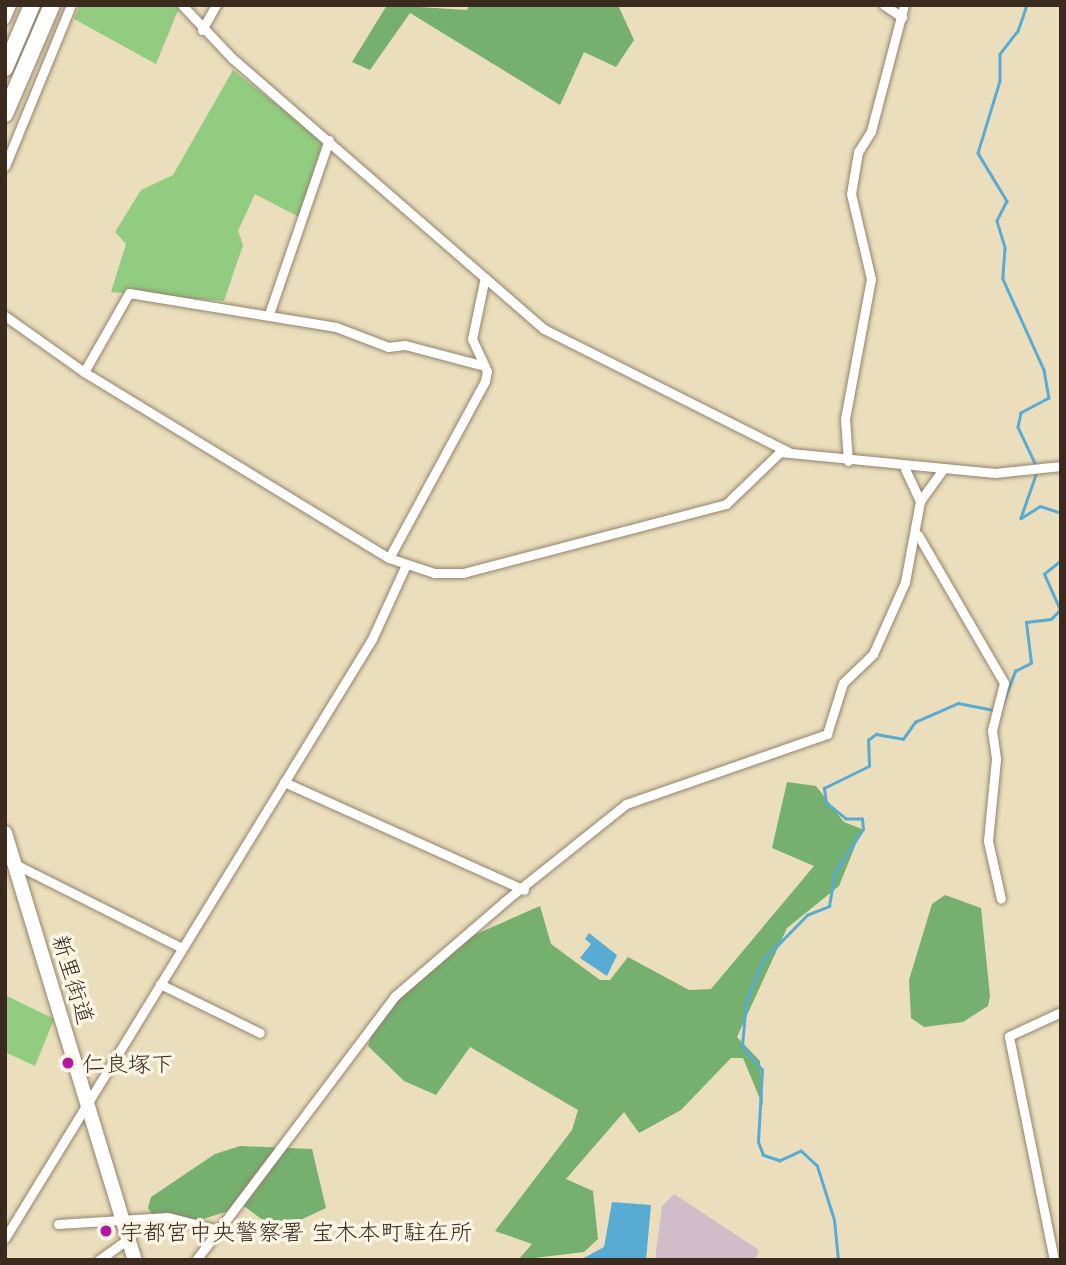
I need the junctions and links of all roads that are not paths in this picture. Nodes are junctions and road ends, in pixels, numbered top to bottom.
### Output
1 (11, 5) edge
2 (52, 5) edge
3 (71, 5) edge
4 (182, 5) edge
5 (216, 5) edge
6 (884, 5) edge
7 (904, 5) edge
8 (31, 7) edge
9 (902, 17) junction
10 (5, 19) edge
11 (202, 30) junction
12 (5, 68) edge
13 (5, 114) edge
14 (329, 140) junction
15 (5, 166) edge
16 (485, 277) junction
17 (269, 314) junction
18 (5, 316) edge
19 (481, 365) junction
20 (84, 372) junction
21 (790, 452) junction
22 (848, 461) junction
23 (1061, 466) edge
24 (945, 468) junction
25 (905, 469) junction
26 (920, 501) junction
27 (918, 535) junction
28 (389, 558) junction
29 (405, 568) junction
30 (284, 782) junction
31 (5, 833) edge
32 (10, 861) edge
33 (524, 890) junction
34 (1001, 899) dead end
35 (182, 948) junction
36 (160, 984) junction
37 (1061, 1012) edge
38 (260, 1033) dead end
39 (88, 1100) junction
40 (126, 1218) junction
41 (58, 1224) dead end
42 (218, 1230) junction
43 (131, 1237) junction
44 (5, 1238) edge
45 (99, 1260) edge
46 (135, 1260) edge
47 (196, 1260) edge
48 (1054, 1260) edge

1 - 10 street
2 - 13 highway
3 - 15 street
4 - 11 street
5 - 11 street
6 - 9 street
7 - 9 street
8 - 12 highway
9 - 22 street
11 - 14 street
14 - 16 street
14 - 17 street
16 - 19 street
16 - 21 street
17 - 19 street
17 - 20 street
18 - 20 street
19 - 28 street
20 - 28 street
21 - 22 street
21 - 29 street
22 - 25 street
23 - 24 street
24 - 25 street
24 - 26 street
25 - 26 street
26 - 27 street
27 - 33 street
27 - 34 street
28 - 29 street
29 - 30 street
30 - 33 street
30 - 35 street
31 - 32 main road, 新里街道
32 - 35 street
32 - 39 main road, 新里街道
33 - 42 street
35 - 36 street
36 - 38 street
36 - 39 street
37 - 48 street
39 - 40 main road, 新里街道
39 - 44 street
40 - 41 street
40 - 42 street
40 - 43 main road, 新里街道
42 - 47 street
43 - 45 street
43 - 46 main road, 新里街道

